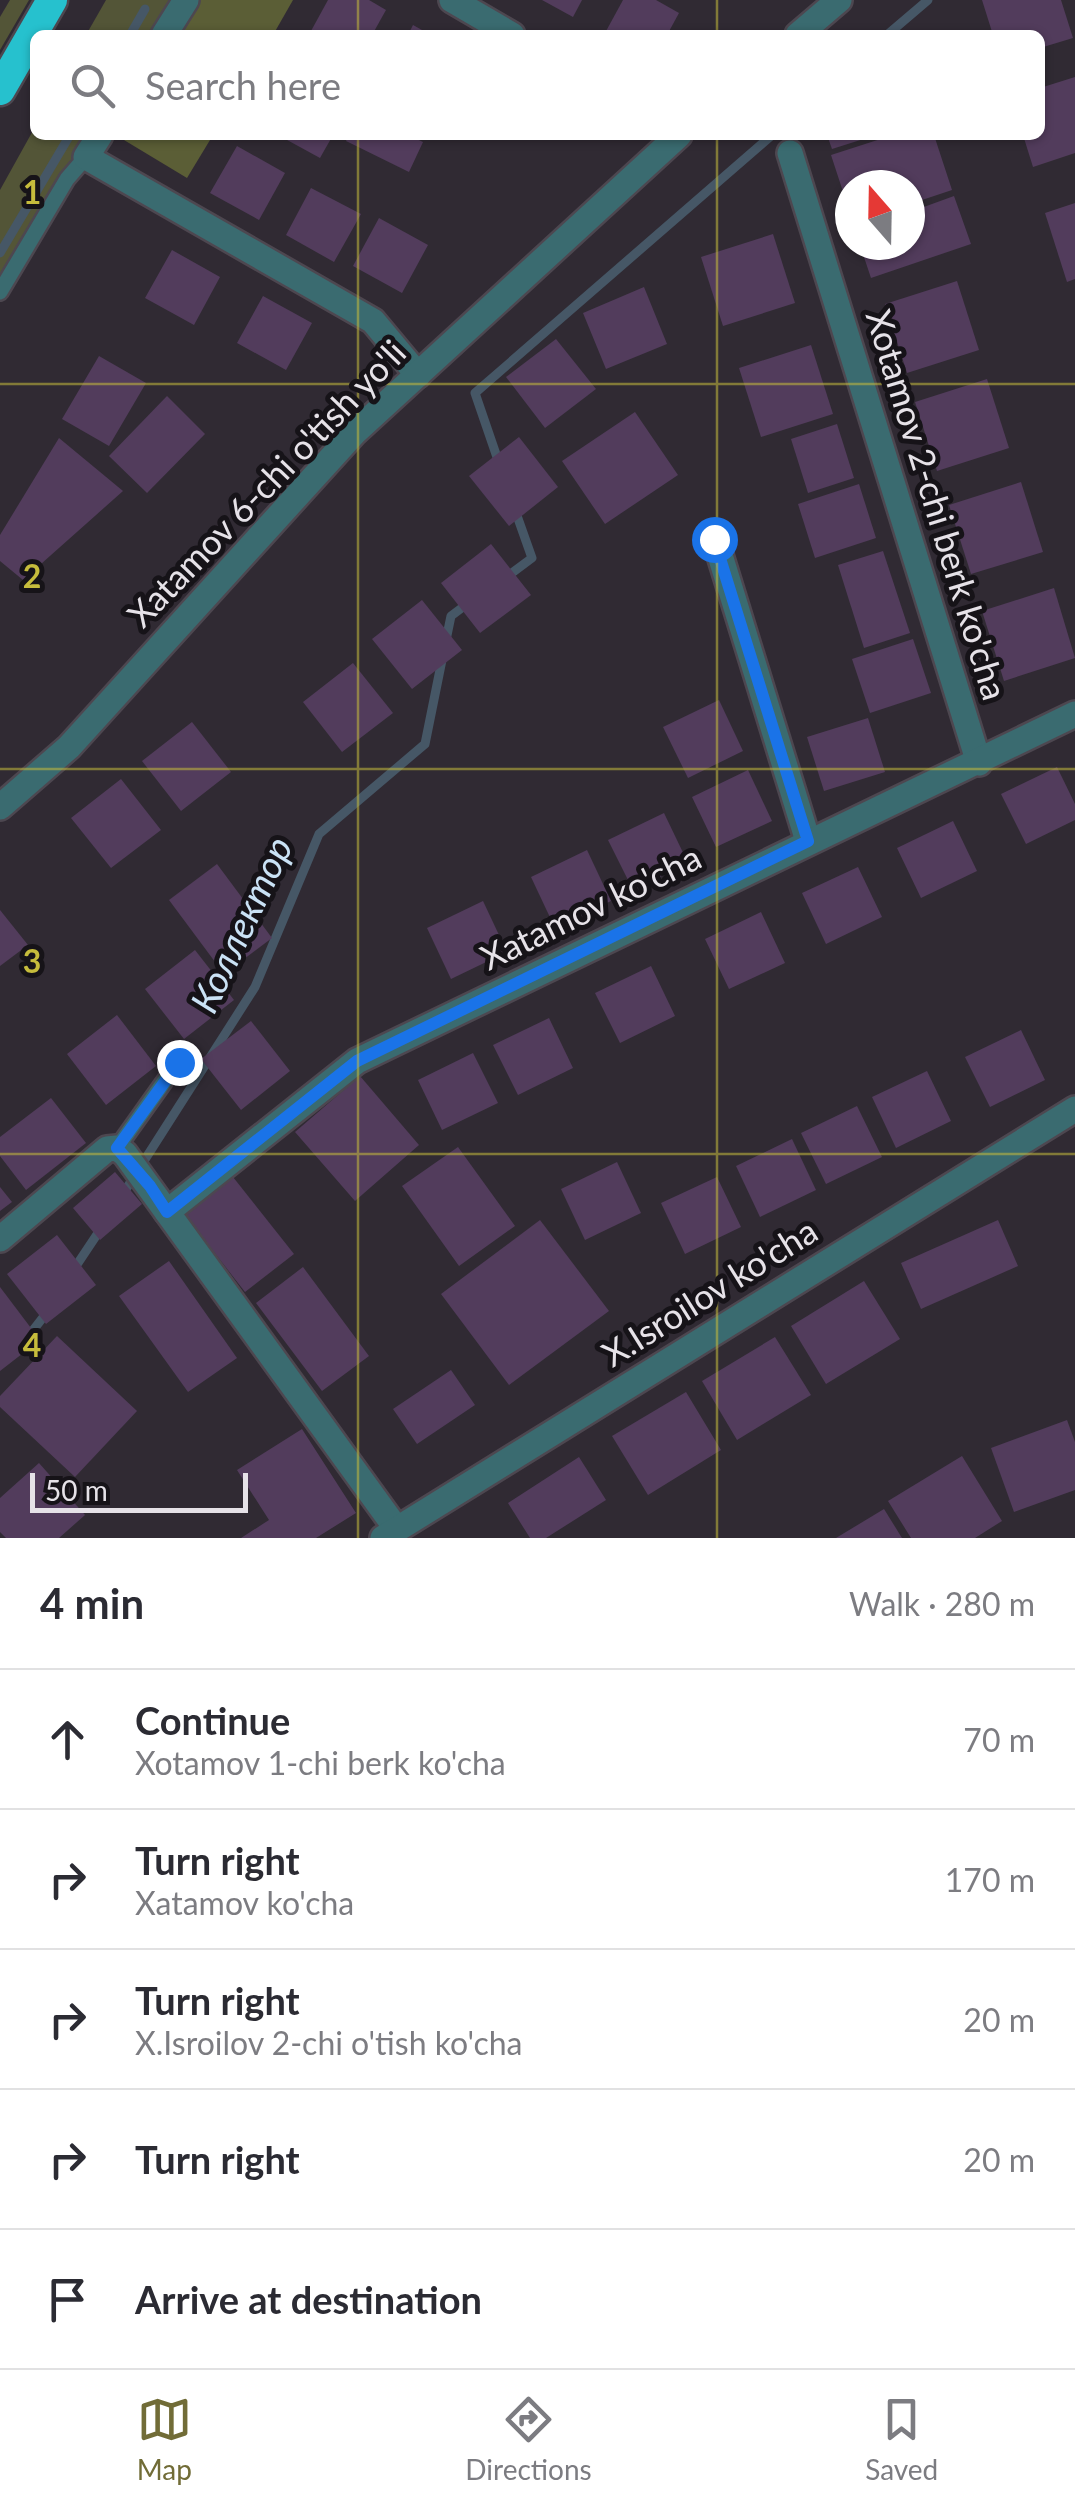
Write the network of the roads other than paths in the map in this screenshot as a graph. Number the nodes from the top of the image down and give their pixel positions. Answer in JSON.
{"nodes":[{"id":1,"x":52,"y":0,"type":"edge"},
{"id":2,"x":186,"y":0,"type":"edge"},
{"id":3,"x":452,"y":0,"type":"edge"},
{"id":4,"x":839,"y":0,"type":"edge"},
{"id":5,"x":35,"y":30,"type":"edge"},
{"id":6,"x":167,"y":30,"type":"edge"},
{"id":7,"x":503,"y":30,"type":"edge"},
{"id":8,"x":804,"y":30,"type":"edge"},
{"id":9,"x":30,"y":38,"type":"edge"},
{"id":10,"x":0,"y":90,"type":"edge"},
{"id":11,"x":670,"y":140,"type":"edge"},
{"id":12,"x":94,"y":146,"type":"edge"},
{"id":13,"x":790,"y":153,"type":"dead end"},
{"id":14,"x":0,"y":292,"type":"edge"},
{"id":15,"x":418,"y":375,"type":"junction"},
{"id":16,"x":714,"y":539,"type":"dead end"},
{"id":17,"x":1075,"y":714,"type":"edge"},
{"id":18,"x":979,"y":763,"type":"junction"},
{"id":19,"x":0,"y":807,"type":"edge"},
{"id":20,"x":808,"y":841,"type":"junction"},
{"id":21,"x":179,"y":1062,"type":"dead end"},
{"id":22,"x":1075,"y":1109,"type":"edge"},
{"id":23,"x":125,"y":1156,"type":"junction"},
{"id":24,"x":167,"y":1212,"type":"junction"},
{"id":25,"x":0,"y":1239,"type":"edge"},
{"id":26,"x":389,"y":1533,"type":"edge"}],
"edges":[{"from":1,"to":5,"type":"highway"},
{"from":2,"to":6,"type":"street"},
{"from":3,"to":7,"type":"street"},
{"from":4,"to":8,"type":"street"},
{"from":9,"to":10,"type":"highway"},
{"from":11,"to":15,"type":"street","name":"Xatamov 6-chi o'tish yo'li"},
{"from":12,"to":14,"type":"lane"},
{"from":12,"to":15,"type":"street"},
{"from":13,"to":18,"type":"street","name":"Xotamov 2-chi berk ko'cha"},
{"from":15,"to":19,"type":"street","name":"Xatamov 6-chi o'tish yo'li"},
{"from":16,"to":20,"type":"street"},
{"from":17,"to":18,"type":"street","name":"Xatamov ko'cha"},
{"from":18,"to":20,"type":"street","name":"Xatamov ko'cha"},
{"from":20,"to":24,"type":"street","name":"Xatamov ko'cha"},
{"from":21,"to":23,"type":"lane"},
{"from":22,"to":26,"type":"street","name":"X.Isroilov ko'cha"},
{"from":23,"to":24,"type":"street"},
{"from":23,"to":25,"type":"street"},
{"from":24,"to":26,"type":"street"}]}
